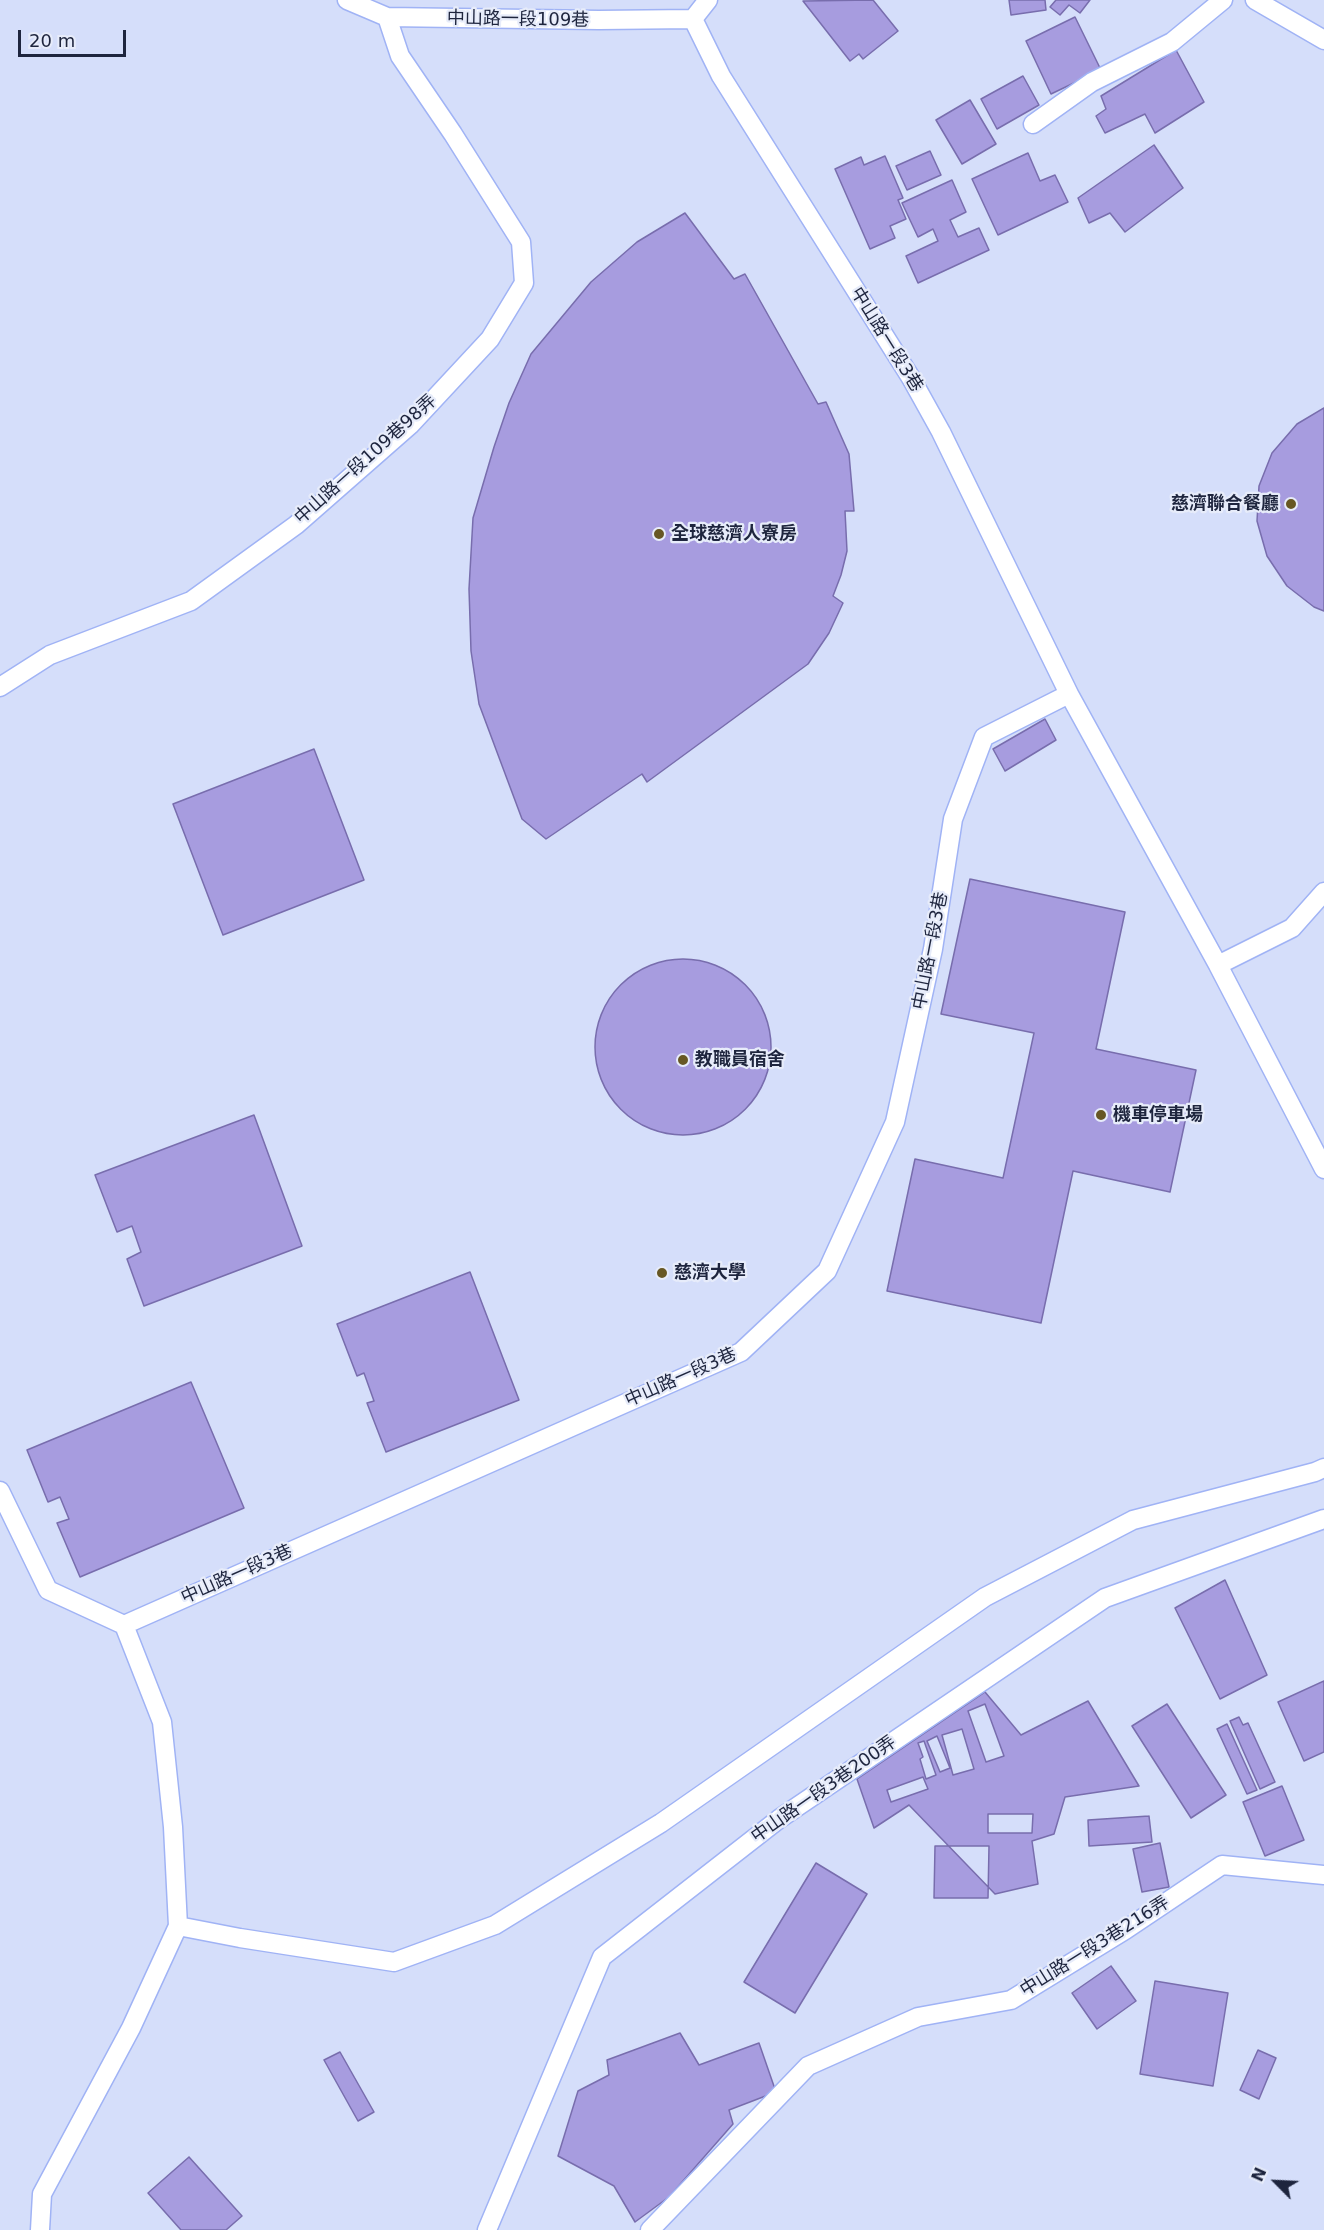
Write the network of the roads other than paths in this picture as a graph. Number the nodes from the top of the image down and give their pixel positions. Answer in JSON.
{"nodes":[{"id":1,"x":347,"y":0,"type":"edge"},
{"id":2,"x":708,"y":0,"type":"edge"},
{"id":3,"x":1223,"y":0,"type":"edge"},
{"id":4,"x":1255,"y":0,"type":"edge"},
{"id":5,"x":387,"y":17,"type":"junction"},
{"id":6,"x":693,"y":19,"type":"junction"},
{"id":7,"x":1324,"y":40,"type":"edge"},
{"id":8,"x":1034,"y":124,"type":"dead end"},
{"id":9,"x":0,"y":687,"type":"edge"},
{"id":10,"x":1069,"y":694,"type":"junction"},
{"id":11,"x":1324,"y":892,"type":"edge"},
{"id":12,"x":1218,"y":964,"type":"junction"},
{"id":13,"x":1324,"y":1169,"type":"edge"},
{"id":14,"x":1324,"y":1468,"type":"edge"},
{"id":15,"x":0,"y":1491,"type":"edge"},
{"id":16,"x":1324,"y":1519,"type":"edge"},
{"id":17,"x":124,"y":1625,"type":"junction"},
{"id":18,"x":1324,"y":1875,"type":"edge"},
{"id":19,"x":178,"y":1926,"type":"junction"},
{"id":20,"x":40,"y":2230,"type":"edge"},
{"id":21,"x":487,"y":2230,"type":"edge"},
{"id":22,"x":650,"y":2230,"type":"edge"}],
"edges":[{"from":1,"to":5,"type":"lane","name":"中山路一段109巷"},
{"from":2,"to":6,"type":"lane"},
{"from":3,"to":8,"type":"lane"},
{"from":4,"to":7,"type":"lane"},
{"from":5,"to":6,"type":"lane","name":"中山路一段109巷"},
{"from":5,"to":9,"type":"lane","name":"中山路一段109巷98弄"},
{"from":6,"to":10,"type":"lane","name":"中山路一段3巷"},
{"from":10,"to":12,"type":"lane","name":"中山路一段3巷"},
{"from":10,"to":17,"type":"lane","name":"中山路一段3巷"},
{"from":11,"to":12,"type":"lane"},
{"from":12,"to":13,"type":"lane","name":"中山路一段3巷"},
{"from":14,"to":19,"type":"lane"},
{"from":15,"to":17,"type":"lane"},
{"from":16,"to":21,"type":"lane","name":"中山路一段3巷200弄"},
{"from":17,"to":19,"type":"lane"},
{"from":18,"to":22,"type":"lane","name":"中山路一段3巷216弄"},
{"from":19,"to":20,"type":"lane"}]}
